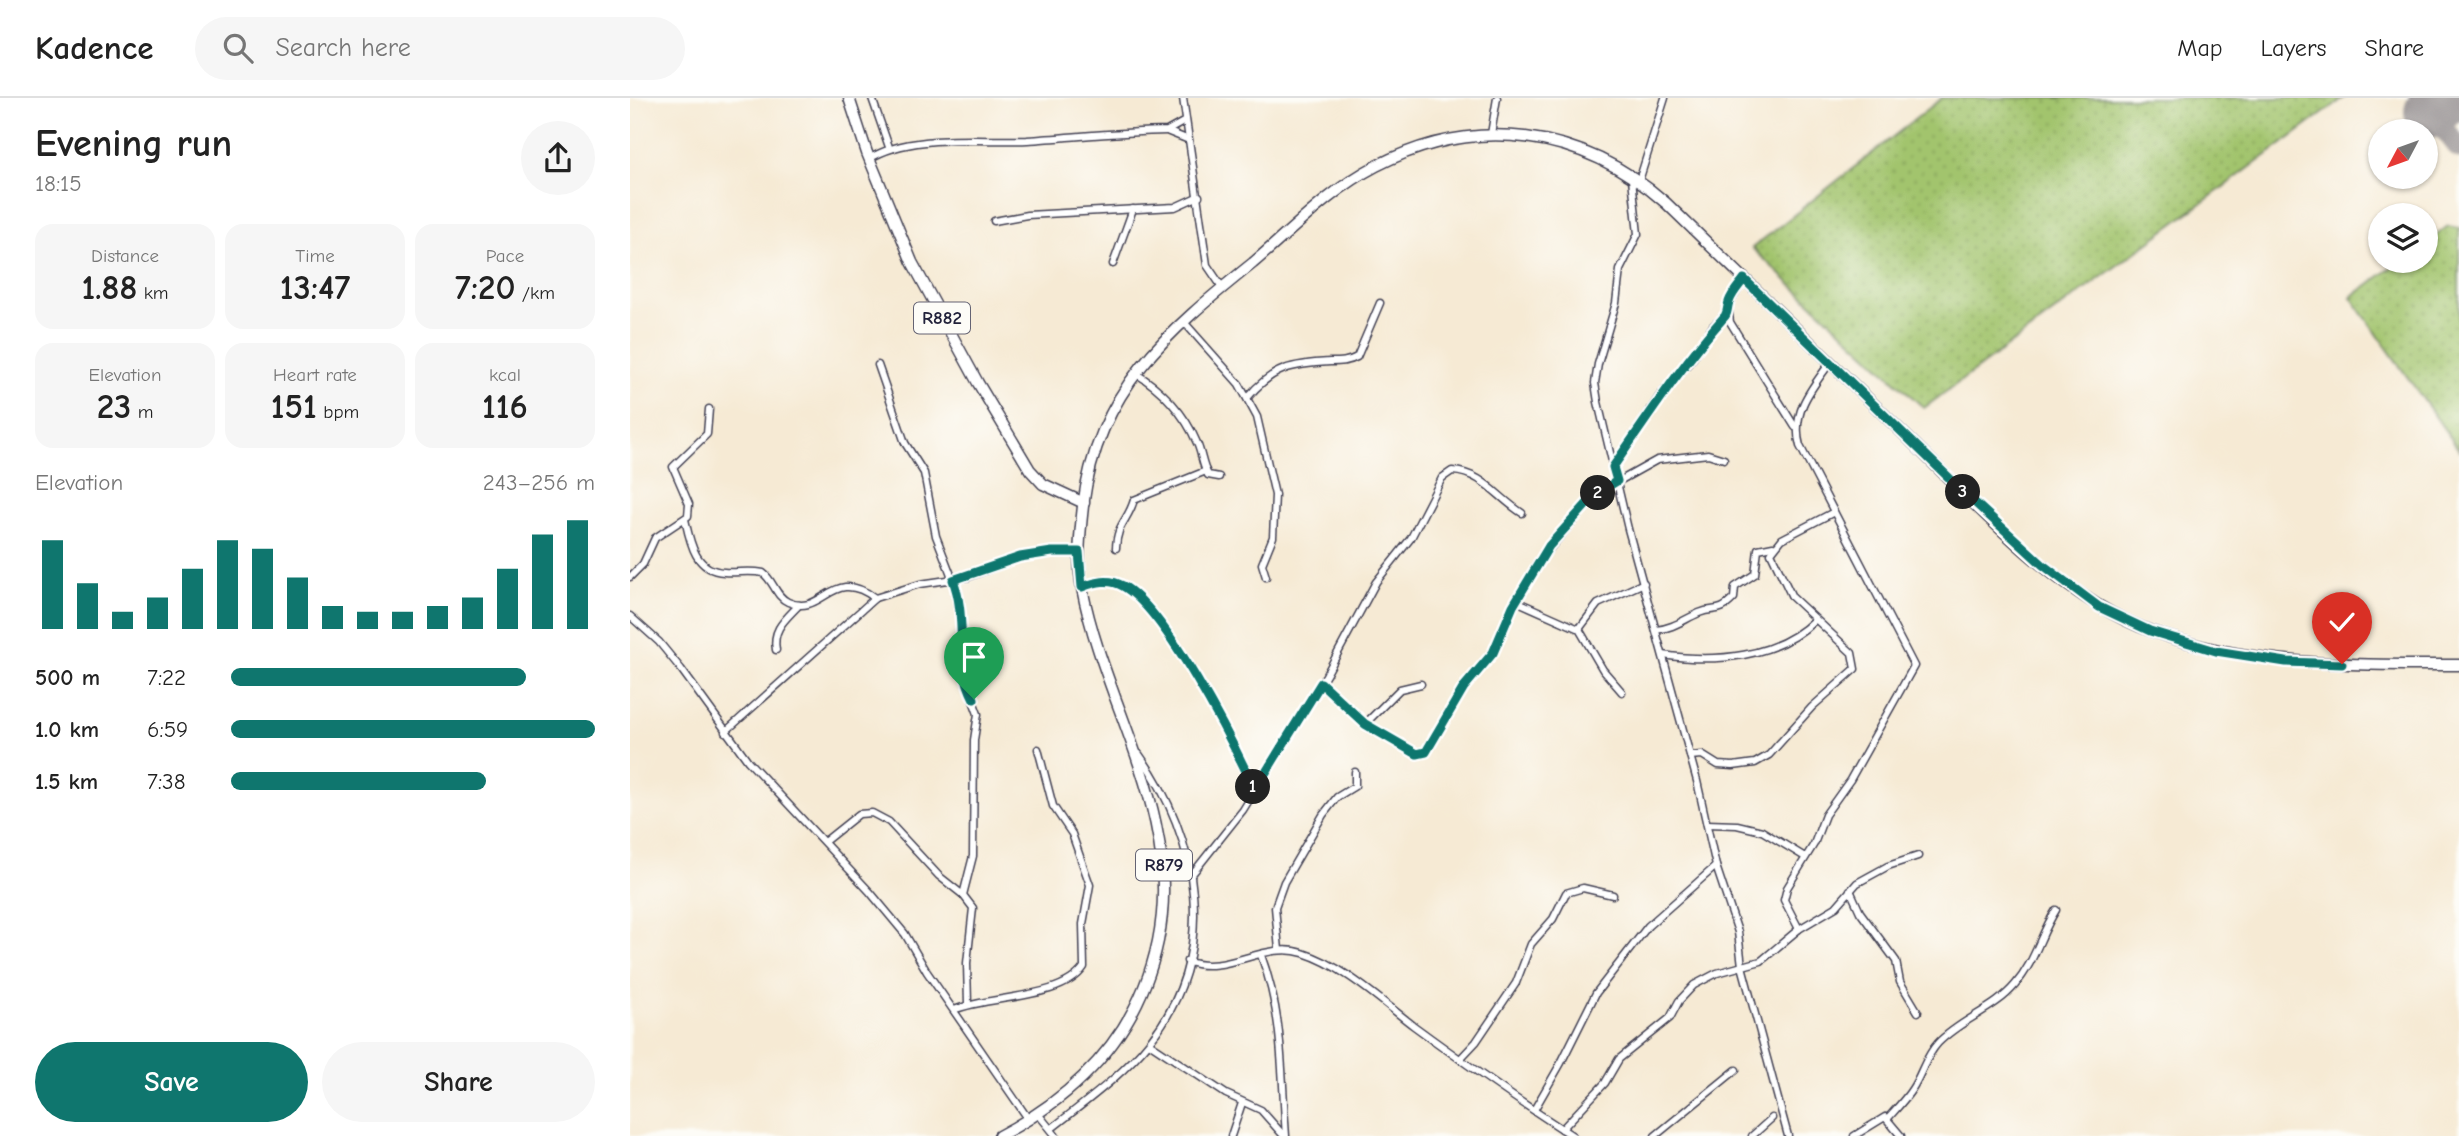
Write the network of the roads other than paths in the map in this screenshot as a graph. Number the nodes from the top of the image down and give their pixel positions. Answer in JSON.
{"nodes":[{"id":1,"x":849,"y":98,"type":"edge"},
{"id":2,"x":872,"y":98,"type":"edge"},
{"id":3,"x":1184,"y":98,"type":"edge"},
{"id":4,"x":1497,"y":98,"type":"edge"},
{"id":5,"x":1665,"y":98,"type":"edge"},
{"id":6,"x":1185,"y":121,"type":"junction"},
{"id":7,"x":1167,"y":131,"type":"junction"},
{"id":8,"x":1491,"y":134,"type":"junction"},
{"id":9,"x":1189,"y":140,"type":"junction"},
{"id":10,"x":890,"y":147,"type":"junction"},
{"id":11,"x":869,"y":159,"type":"junction"},
{"id":12,"x":1635,"y":179,"type":"junction"},
{"id":13,"x":1199,"y":196,"type":"junction"},
{"id":14,"x":1133,"y":209,"type":"junction"},
{"id":15,"x":994,"y":221,"type":"dead end"},
{"id":16,"x":1113,"y":264,"type":"dead end"},
{"id":17,"x":1744,"y":279,"type":"junction"},
{"id":18,"x":1222,"y":287,"type":"junction"},
{"id":19,"x":1380,"y":303,"type":"dead end"},
{"id":20,"x":1727,"y":314,"type":"junction"},
{"id":21,"x":1184,"y":322,"type":"junction"},
{"id":22,"x":1830,"y":363,"type":"junction"},
{"id":23,"x":878,"y":365,"type":"dead end"},
{"id":24,"x":1135,"y":373,"type":"junction"},
{"id":25,"x":1248,"y":397,"type":"junction"},
{"id":26,"x":709,"y":409,"type":"dead end"},
{"id":27,"x":1796,"y":426,"type":"junction"},
{"id":28,"x":1724,"y":458,"type":"dead end"},
{"id":29,"x":1613,"y":467,"type":"junction"},
{"id":30,"x":1206,"y":471,"type":"junction"},
{"id":31,"x":1219,"y":477,"type":"dead end"},
{"id":32,"x":1617,"y":481,"type":"junction"},
{"id":33,"x":1084,"y":503,"type":"junction"},
{"id":34,"x":1834,"y":512,"type":"junction"},
{"id":35,"x":1522,"y":513,"type":"dead end"},
{"id":36,"x":685,"y":519,"type":"junction"},
{"id":37,"x":1773,"y":547,"type":"junction"},
{"id":38,"x":1116,"y":548,"type":"dead end"},
{"id":39,"x":1079,"y":552,"type":"junction"},
{"id":40,"x":630,"y":577,"type":"edge"},
{"id":41,"x":1266,"y":577,"type":"dead end"},
{"id":42,"x":953,"y":580,"type":"junction"},
{"id":43,"x":1644,"y":583,"type":"junction"},
{"id":44,"x":1082,"y":587,"type":"junction"},
{"id":45,"x":875,"y":598,"type":"junction"},
{"id":46,"x":1516,"y":601,"type":"junction"},
{"id":47,"x":799,"y":605,"type":"junction"},
{"id":48,"x":630,"y":616,"type":"edge"},
{"id":49,"x":1815,"y":620,"type":"junction"},
{"id":50,"x":1579,"y":629,"type":"junction"},
{"id":51,"x":1656,"y":630,"type":"junction"},
{"id":52,"x":776,"y":650,"type":"dead end"},
{"id":53,"x":1663,"y":656,"type":"junction"},
{"id":54,"x":2459,"y":665,"type":"edge"},
{"id":55,"x":1321,"y":683,"type":"junction"},
{"id":56,"x":1421,"y":684,"type":"dead end"},
{"id":57,"x":1622,"y":692,"type":"dead end"},
{"id":58,"x":1365,"y":724,"type":"junction"},
{"id":59,"x":725,"y":732,"type":"junction"},
{"id":60,"x":1132,"y":746,"type":"junction"},
{"id":61,"x":1038,"y":749,"type":"dead end"},
{"id":62,"x":1690,"y":756,"type":"junction"},
{"id":63,"x":1354,"y":772,"type":"dead end"},
{"id":64,"x":1255,"y":790,"type":"junction"},
{"id":65,"x":1707,"y":824,"type":"junction"},
{"id":66,"x":824,"y":842,"type":"junction"},
{"id":67,"x":1918,"y":856,"type":"dead end"},
{"id":68,"x":1805,"y":857,"type":"junction"},
{"id":69,"x":1716,"y":866,"type":"junction"},
{"id":70,"x":1193,"y":873,"type":"junction"},
{"id":71,"x":1850,"y":890,"type":"junction"},
{"id":72,"x":963,"y":895,"type":"junction"},
{"id":73,"x":1613,"y":895,"type":"dead end"},
{"id":74,"x":2056,"y":910,"type":"dead end"},
{"id":75,"x":1798,"y":929,"type":"junction"},
{"id":76,"x":1279,"y":950,"type":"junction"},
{"id":77,"x":1261,"y":955,"type":"junction"},
{"id":78,"x":1187,"y":961,"type":"junction"},
{"id":79,"x":1742,"y":966,"type":"junction"},
{"id":80,"x":968,"y":1004,"type":"junction"},
{"id":81,"x":954,"y":1010,"type":"junction"},
{"id":82,"x":1918,"y":1012,"type":"dead end"},
{"id":83,"x":1149,"y":1043,"type":"junction"},
{"id":84,"x":1460,"y":1059,"type":"junction"},
{"id":85,"x":1736,"y":1070,"type":"dead end"},
{"id":86,"x":1242,"y":1103,"type":"junction"},
{"id":87,"x":1534,"y":1110,"type":"junction"},
{"id":88,"x":1034,"y":1118,"type":"junction"},
{"id":89,"x":1772,"y":1118,"type":"dead end"},
{"id":90,"x":1888,"y":1118,"type":"junction"},
{"id":91,"x":1051,"y":1129,"type":"junction"},
{"id":92,"x":1562,"y":1129,"type":"junction"},
{"id":93,"x":999,"y":1136,"type":"edge"},
{"id":94,"x":1056,"y":1136,"type":"edge"},
{"id":95,"x":1231,"y":1136,"type":"edge"},
{"id":96,"x":1285,"y":1136,"type":"edge"},
{"id":97,"x":1573,"y":1136,"type":"edge"},
{"id":98,"x":1655,"y":1136,"type":"edge"},
{"id":99,"x":1752,"y":1136,"type":"edge"},
{"id":100,"x":1788,"y":1136,"type":"edge"},
{"id":101,"x":1854,"y":1136,"type":"edge"},
{"id":102,"x":1901,"y":1136,"type":"edge"}],
"edges":[{"from":1,"to":11,"type":"main road","number":"R882"},
{"from":2,"to":10,"type":"street"},
{"from":3,"to":6,"type":"street"},
{"from":4,"to":8,"type":"street"},
{"from":5,"to":12,"type":"street"},
{"from":6,"to":7,"type":"street"},
{"from":6,"to":9,"type":"street"},
{"from":7,"to":9,"type":"street"},
{"from":7,"to":10,"type":"street"},
{"from":8,"to":12,"type":"main road","number":"R879"},
{"from":8,"to":18,"type":"main road","number":"R879"},
{"from":9,"to":13,"type":"street"},
{"from":10,"to":11,"type":"street"},
{"from":11,"to":33,"type":"main road","number":"R882"},
{"from":12,"to":17,"type":"main road","number":"R879"},
{"from":12,"to":29,"type":"street"},
{"from":13,"to":14,"type":"street"},
{"from":13,"to":18,"type":"street"},
{"from":14,"to":15,"type":"street"},
{"from":14,"to":16,"type":"street"},
{"from":17,"to":20,"type":"street"},
{"from":17,"to":22,"type":"main road","number":"R879"},
{"from":18,"to":21,"type":"main road","number":"R879"},
{"from":19,"to":25,"type":"street"},
{"from":20,"to":27,"type":"street"},
{"from":20,"to":29,"type":"street"},
{"from":21,"to":24,"type":"main road","number":"R879"},
{"from":21,"to":25,"type":"street"},
{"from":22,"to":27,"type":"street"},
{"from":22,"to":54,"type":"main road","number":"R879"},
{"from":23,"to":42,"type":"street"},
{"from":24,"to":30,"type":"street"},
{"from":24,"to":33,"type":"main road","number":"R879"},
{"from":25,"to":41,"type":"street"},
{"from":26,"to":36,"type":"street"},
{"from":27,"to":34,"type":"street"},
{"from":28,"to":32,"type":"street"},
{"from":29,"to":32,"type":"street"},
{"from":30,"to":31,"type":"street"},
{"from":30,"to":38,"type":"street"},
{"from":32,"to":43,"type":"street"},
{"from":32,"to":46,"type":"street"},
{"from":33,"to":39,"type":"main road","number":"R879"},
{"from":34,"to":37,"type":"street"},
{"from":34,"to":68,"type":"street"},
{"from":35,"to":55,"type":"street"},
{"from":36,"to":40,"type":"street"},
{"from":36,"to":47,"type":"street"},
{"from":37,"to":49,"type":"street"},
{"from":37,"to":51,"type":"street"},
{"from":39,"to":42,"type":"street"},
{"from":39,"to":44,"type":"main road","number":"R879"},
{"from":42,"to":45,"type":"street"},
{"from":42,"to":72,"type":"street"},
{"from":43,"to":50,"type":"street"},
{"from":43,"to":51,"type":"street"},
{"from":44,"to":60,"type":"main road","number":"R879"},
{"from":44,"to":64,"type":"street"},
{"from":45,"to":47,"type":"street"},
{"from":45,"to":59,"type":"street"},
{"from":46,"to":50,"type":"street"},
{"from":46,"to":58,"type":"street"},
{"from":47,"to":52,"type":"street"},
{"from":48,"to":59,"type":"street"},
{"from":49,"to":53,"type":"street"},
{"from":49,"to":62,"type":"street"},
{"from":50,"to":57,"type":"street"},
{"from":51,"to":53,"type":"street"},
{"from":53,"to":62,"type":"street"},
{"from":55,"to":58,"type":"street"},
{"from":55,"to":64,"type":"street"},
{"from":56,"to":58,"type":"street"},
{"from":59,"to":66,"type":"street"},
{"from":60,"to":70,"type":"street"},
{"from":60,"to":88,"type":"main road","number":"R879"},
{"from":61,"to":80,"type":"street"},
{"from":62,"to":65,"type":"street"},
{"from":63,"to":76,"type":"street"},
{"from":64,"to":70,"type":"street"},
{"from":65,"to":68,"type":"street"},
{"from":65,"to":69,"type":"street"},
{"from":66,"to":72,"type":"street"},
{"from":66,"to":81,"type":"street"},
{"from":67,"to":71,"type":"street"},
{"from":68,"to":75,"type":"street"},
{"from":69,"to":79,"type":"street"},
{"from":69,"to":87,"type":"street"},
{"from":70,"to":78,"type":"street"},
{"from":71,"to":75,"type":"street"},
{"from":71,"to":82,"type":"street"},
{"from":72,"to":80,"type":"street"},
{"from":73,"to":84,"type":"street"},
{"from":74,"to":90,"type":"street"},
{"from":75,"to":79,"type":"street"},
{"from":76,"to":77,"type":"street"},
{"from":76,"to":84,"type":"street"},
{"from":77,"to":78,"type":"street"},
{"from":77,"to":96,"type":"street"},
{"from":78,"to":83,"type":"street"},
{"from":79,"to":92,"type":"street"},
{"from":79,"to":100,"type":"street"},
{"from":80,"to":81,"type":"street"},
{"from":81,"to":88,"type":"street"},
{"from":83,"to":86,"type":"street"},
{"from":83,"to":91,"type":"street"},
{"from":84,"to":87,"type":"street"},
{"from":85,"to":98,"type":"street"},
{"from":86,"to":95,"type":"street"},
{"from":86,"to":96,"type":"street"},
{"from":87,"to":92,"type":"street"},
{"from":88,"to":91,"type":"street"},
{"from":88,"to":93,"type":"main road","number":"R879"},
{"from":89,"to":99,"type":"street"},
{"from":90,"to":101,"type":"street"},
{"from":90,"to":102,"type":"street"},
{"from":91,"to":94,"type":"street"},
{"from":92,"to":97,"type":"street"}]}
